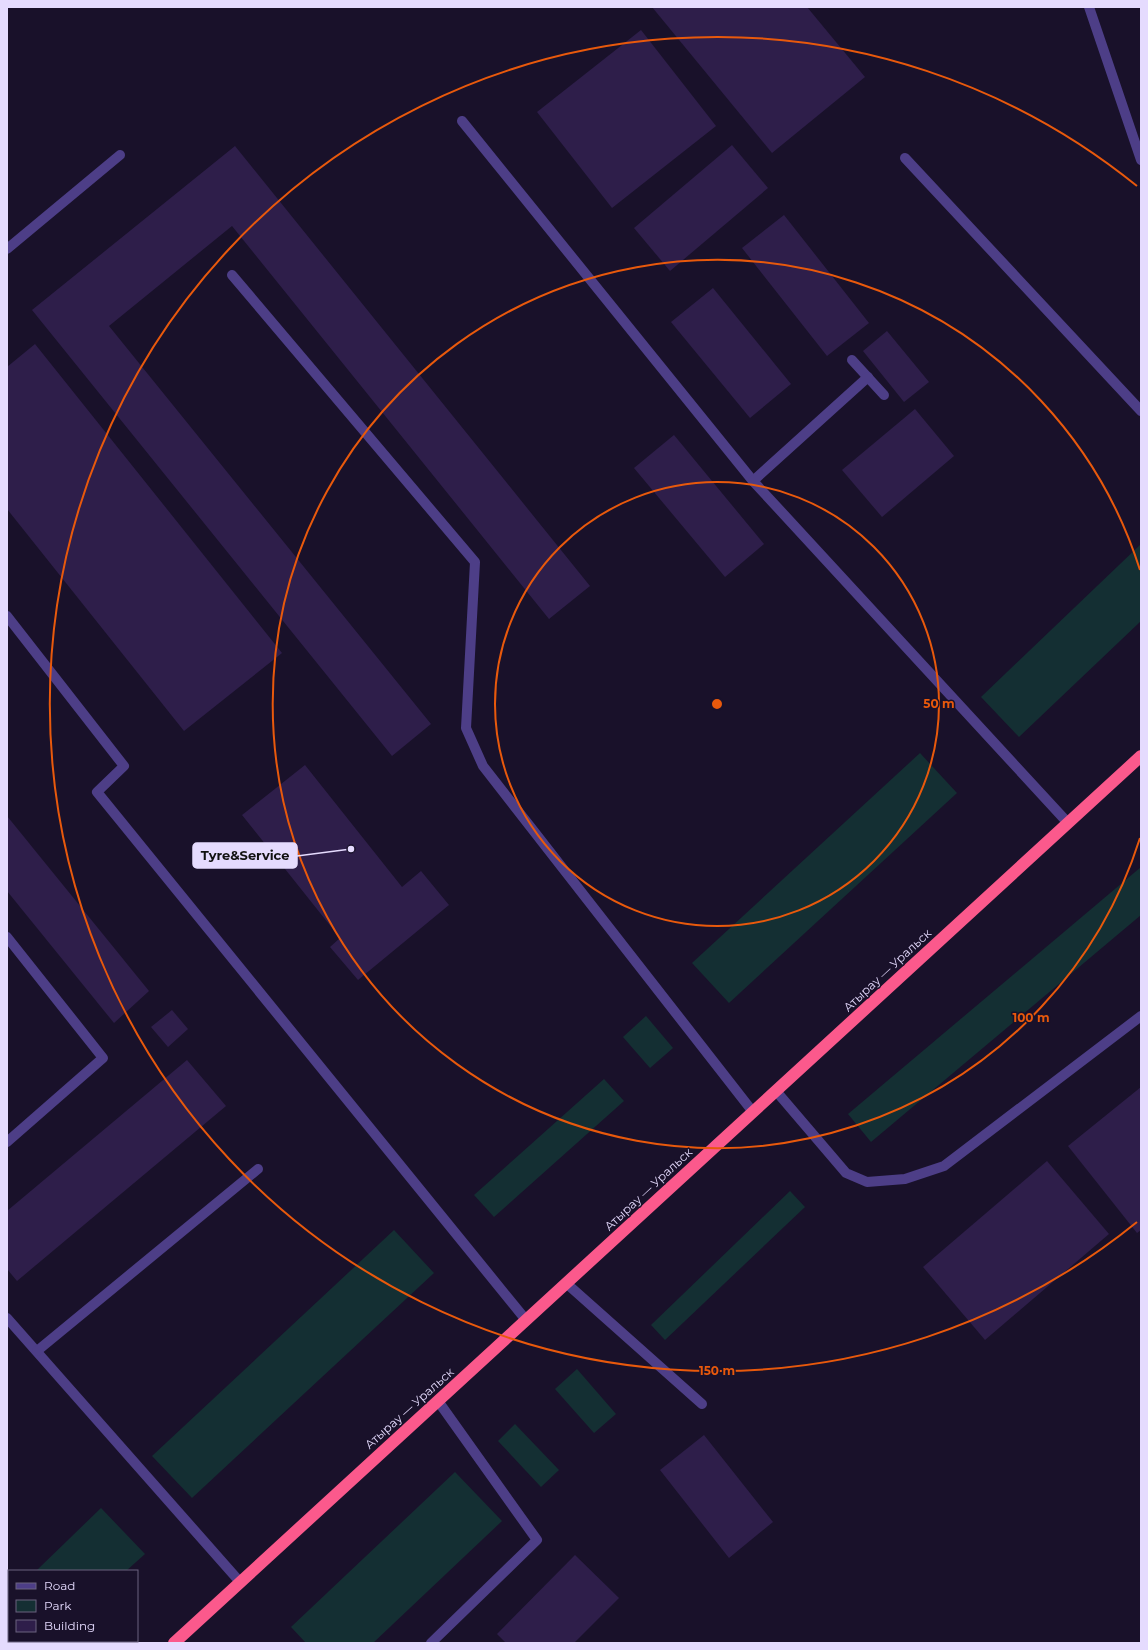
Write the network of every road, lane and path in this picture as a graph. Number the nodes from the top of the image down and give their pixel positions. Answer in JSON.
{"nodes":[{"id":1,"x":1089,"y":7,"type":"edge"},
{"id":2,"x":462,"y":120,"type":"dead end"},
{"id":3,"x":120,"y":155,"type":"dead end"},
{"id":4,"x":905,"y":158,"type":"dead end"},
{"id":5,"x":1141,"y":160,"type":"edge"},
{"id":6,"x":7,"y":249,"type":"edge"},
{"id":7,"x":232,"y":275,"type":"dead end"},
{"id":8,"x":852,"y":360,"type":"dead end"},
{"id":9,"x":868,"y":377,"type":"junction"},
{"id":10,"x":884,"y":395,"type":"dead end"},
{"id":11,"x":1141,"y":412,"type":"edge"},
{"id":12,"x":753,"y":481,"type":"junction"},
{"id":13,"x":7,"y":616,"type":"edge"},
{"id":14,"x":1140,"y":758,"type":"edge"},
{"id":15,"x":1068,"y":823,"type":"junction"},
{"id":16,"x":7,"y":937,"type":"edge"},
{"id":17,"x":1141,"y":1016,"type":"edge"},
{"id":18,"x":776,"y":1091,"type":"junction"},
{"id":19,"x":753,"y":1112,"type":"junction"},
{"id":20,"x":7,"y":1142,"type":"edge"},
{"id":21,"x":258,"y":1169,"type":"dead end"},
{"id":22,"x":566,"y":1283,"type":"junction"},
{"id":23,"x":7,"y":1318,"type":"edge"},
{"id":24,"x":526,"y":1320,"type":"junction"},
{"id":25,"x":37,"y":1351,"type":"junction"},
{"id":26,"x":438,"y":1401,"type":"junction"},
{"id":27,"x":702,"y":1404,"type":"dead end"},
{"id":28,"x":240,"y":1582,"type":"junction"},
{"id":29,"x":174,"y":1643,"type":"edge"},
{"id":30,"x":431,"y":1643,"type":"edge"}],
"edges":[{"from":1,"to":5,"type":"lane"},
{"from":2,"to":12,"type":"lane"},
{"from":3,"to":6,"type":"lane"},
{"from":4,"to":11,"type":"lane"},
{"from":7,"to":19,"type":"lane"},
{"from":8,"to":9,"type":"lane"},
{"from":9,"to":10,"type":"lane"},
{"from":9,"to":12,"type":"lane"},
{"from":12,"to":15,"type":"lane"},
{"from":13,"to":24,"type":"lane"},
{"from":14,"to":15,"type":"highway","name":"Атырау — Уральск"},
{"from":15,"to":18,"type":"highway","name":"Атырау — Уральск"},
{"from":16,"to":20,"type":"lane"},
{"from":17,"to":18,"type":"lane"},
{"from":18,"to":19,"type":"highway","name":"Атырау — Уральск"},
{"from":19,"to":22,"type":"highway","name":"Атырау — Уральск"},
{"from":21,"to":25,"type":"lane"},
{"from":22,"to":24,"type":"highway","name":"Атырау — Уральск"},
{"from":22,"to":27,"type":"lane"},
{"from":23,"to":25,"type":"lane"},
{"from":24,"to":26,"type":"highway","name":"Атырау — Уральск"},
{"from":25,"to":28,"type":"lane"},
{"from":26,"to":28,"type":"highway","name":"Атырау — Уральск"},
{"from":26,"to":30,"type":"lane"},
{"from":28,"to":29,"type":"highway","name":"Атырау — Уральск"}]}
